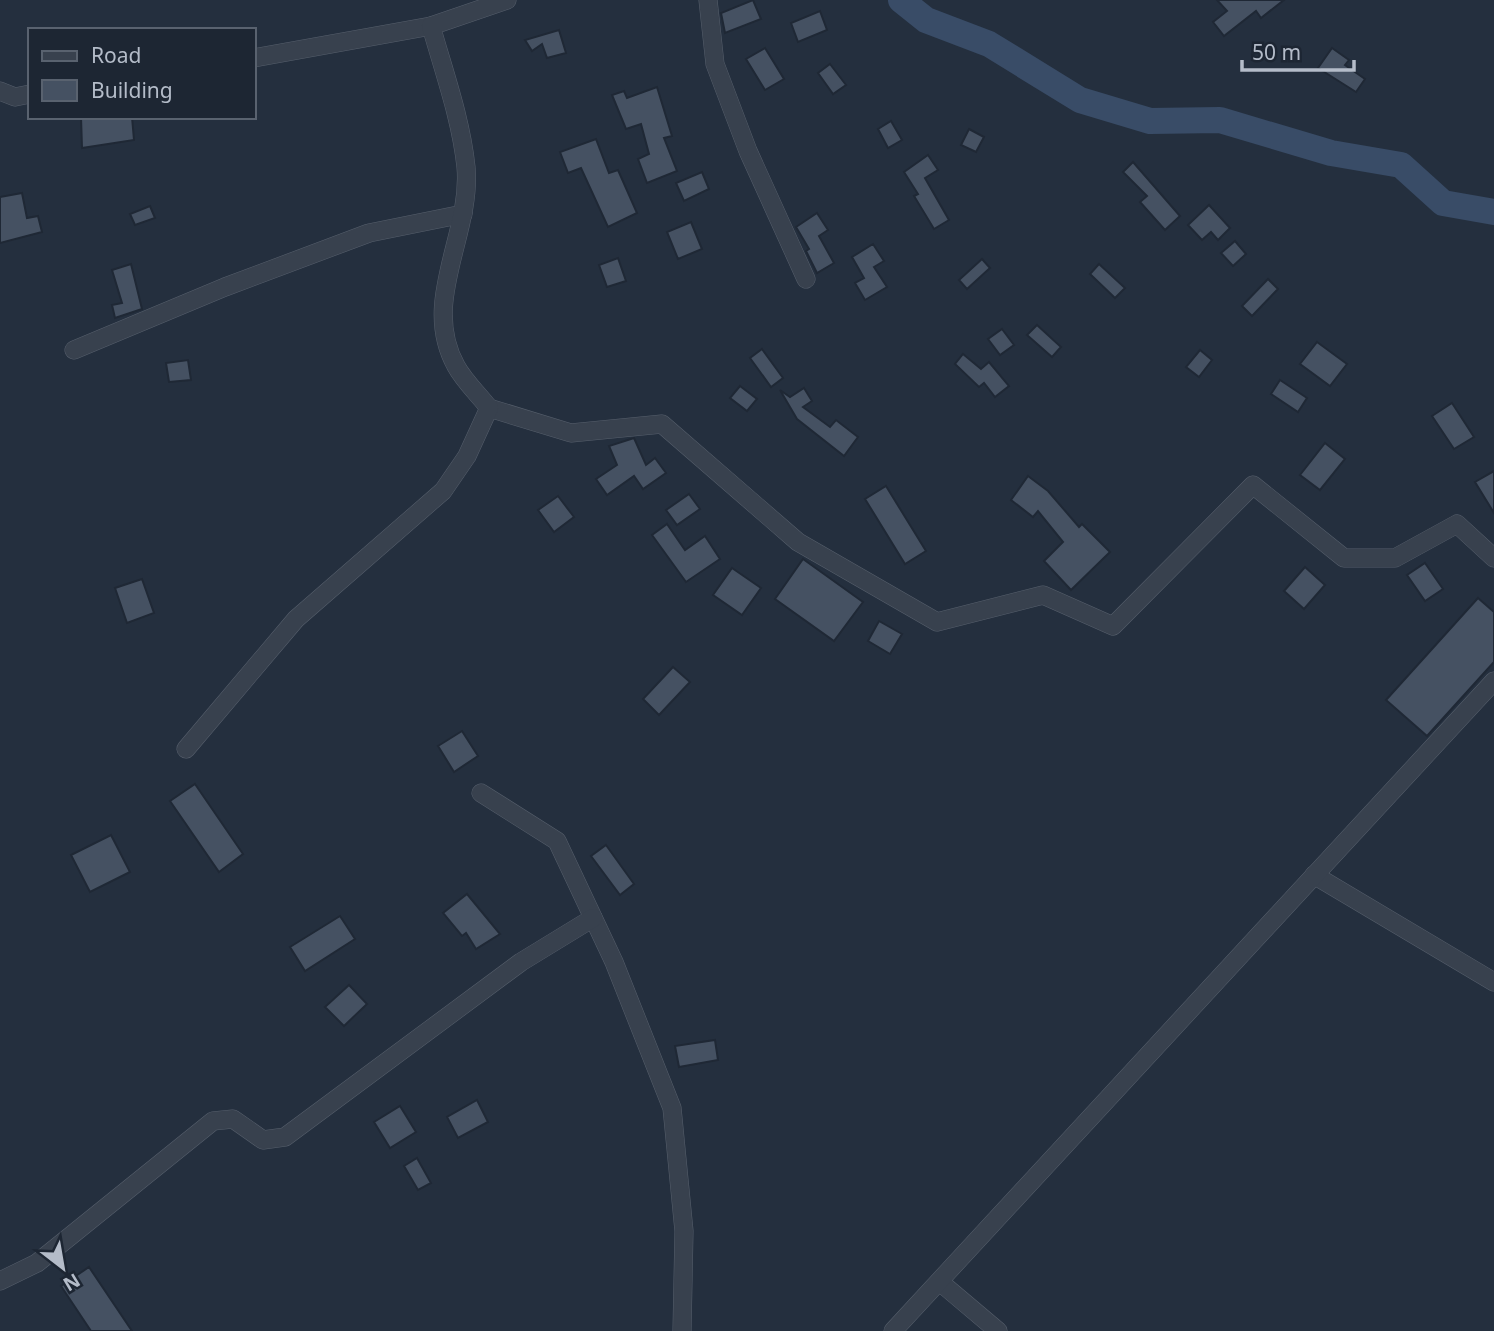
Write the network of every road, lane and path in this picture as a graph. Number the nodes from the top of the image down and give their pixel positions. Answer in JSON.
{"nodes":[{"id":1,"x":507,"y":0,"type":"edge"},
{"id":2,"x":708,"y":0,"type":"edge"},
{"id":3,"x":431,"y":26,"type":"junction"},
{"id":4,"x":256,"y":58,"type":"edge"},
{"id":5,"x":0,"y":91,"type":"edge"},
{"id":6,"x":28,"y":94,"type":"edge"},
{"id":7,"x":463,"y":214,"type":"junction"},
{"id":8,"x":806,"y":279,"type":"dead end"},
{"id":9,"x":74,"y":351,"type":"dead end"},
{"id":10,"x":489,"y":408,"type":"junction"},
{"id":11,"x":1494,"y":558,"type":"edge"},
{"id":12,"x":1494,"y":681,"type":"edge"},
{"id":13,"x":186,"y":749,"type":"dead end"},
{"id":14,"x":481,"y":793,"type":"dead end"},
{"id":15,"x":1314,"y":875,"type":"junction"},
{"id":16,"x":593,"y":918,"type":"junction"},
{"id":17,"x":1494,"y":982,"type":"edge"},
{"id":18,"x":0,"y":1282,"type":"edge"},
{"id":19,"x":940,"y":1282,"type":"junction"},
{"id":20,"x":682,"y":1331,"type":"edge"},
{"id":21,"x":893,"y":1331,"type":"edge"},
{"id":22,"x":998,"y":1331,"type":"edge"}],
"edges":[{"from":1,"to":3,"type":"street"},
{"from":2,"to":8,"type":"street"},
{"from":3,"to":4,"type":"street"},
{"from":3,"to":7,"type":"street"},
{"from":5,"to":6,"type":"street"},
{"from":7,"to":9,"type":"street"},
{"from":7,"to":10,"type":"street"},
{"from":10,"to":11,"type":"street"},
{"from":10,"to":13,"type":"street"},
{"from":12,"to":15,"type":"street"},
{"from":14,"to":16,"type":"street"},
{"from":15,"to":17,"type":"street"},
{"from":15,"to":19,"type":"street"},
{"from":16,"to":18,"type":"street"},
{"from":16,"to":20,"type":"street"},
{"from":19,"to":21,"type":"street"},
{"from":19,"to":22,"type":"street"}]}
